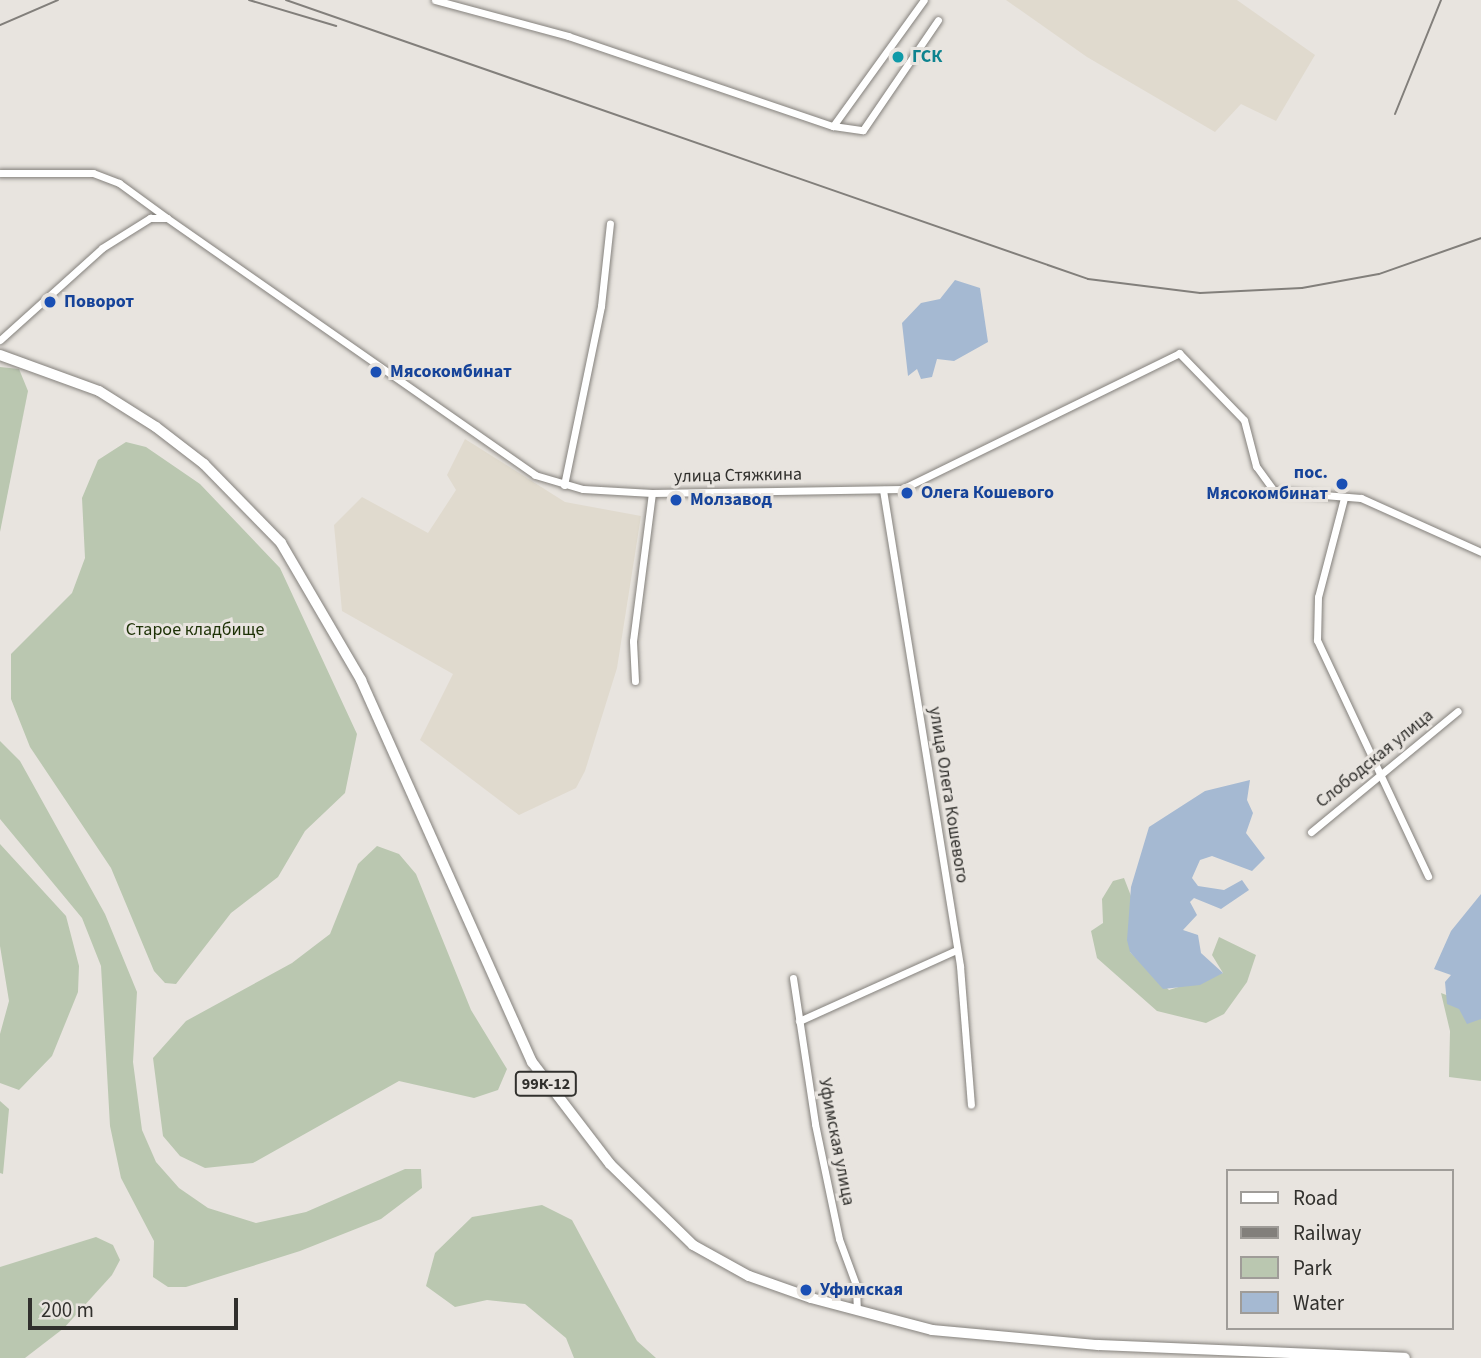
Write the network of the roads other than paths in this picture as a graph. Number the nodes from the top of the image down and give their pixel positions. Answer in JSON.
{"nodes":[{"id":1,"x":435,"y":0,"type":"edge"},
{"id":2,"x":924,"y":0,"type":"edge"},
{"id":3,"x":938,"y":20,"type":"dead end"},
{"id":4,"x":833,"y":126,"type":"junction"},
{"id":5,"x":0,"y":173,"type":"edge"},
{"id":6,"x":167,"y":218,"type":"junction"},
{"id":7,"x":610,"y":223,"type":"dead end"},
{"id":8,"x":0,"y":340,"type":"edge"},
{"id":9,"x":0,"y":355,"type":"edge"},
{"id":10,"x":564,"y":485,"type":"junction"},
{"id":11,"x":883,"y":490,"type":"junction"},
{"id":12,"x":652,"y":493,"type":"junction"},
{"id":13,"x":1344,"y":498,"type":"junction"},
{"id":14,"x":1481,"y":552,"type":"edge"},
{"id":15,"x":635,"y":681,"type":"dead end"},
{"id":16,"x":1458,"y":710,"type":"dead end"},
{"id":17,"x":1379,"y":775,"type":"junction"},
{"id":18,"x":1311,"y":832,"type":"dead end"},
{"id":19,"x":1428,"y":876,"type":"dead end"},
{"id":20,"x":954,"y":951,"type":"junction"},
{"id":21,"x":793,"y":978,"type":"dead end"},
{"id":22,"x":799,"y":1021,"type":"junction"},
{"id":23,"x":971,"y":1105,"type":"dead end"},
{"id":24,"x":857,"y":1309,"type":"junction"},
{"id":25,"x":1405,"y":1358,"type":"edge"}],
"edges":[{"from":1,"to":4,"type":"street"},
{"from":2,"to":4,"type":"street"},
{"from":3,"to":4,"type":"street"},
{"from":5,"to":6,"type":"street","name":"улица Стяжкина"},
{"from":6,"to":8,"type":"street"},
{"from":6,"to":10,"type":"street","name":"улица Стяжкина"},
{"from":7,"to":10,"type":"street"},
{"from":9,"to":24,"type":"main road","number":"99К-12"},
{"from":10,"to":12,"type":"street","name":"улица Стяжкина"},
{"from":11,"to":12,"type":"street","name":"улица Стяжкина"},
{"from":11,"to":13,"type":"street","name":"улица Стяжкина"},
{"from":11,"to":20,"type":"street","name":"улица Олега Кошевого"},
{"from":12,"to":15,"type":"street"},
{"from":13,"to":14,"type":"street","name":"улица Стяжкина"},
{"from":13,"to":17,"type":"street"},
{"from":16,"to":17,"type":"street","name":"Слободская улица"},
{"from":17,"to":18,"type":"street","name":"Слободская улица"},
{"from":17,"to":19,"type":"street"},
{"from":20,"to":22,"type":"street"},
{"from":20,"to":23,"type":"street","name":"улица Олега Кошевого"},
{"from":21,"to":22,"type":"street","name":"Уфимская улица"},
{"from":22,"to":24,"type":"street","name":"Уфимская улица"},
{"from":24,"to":25,"type":"main road","number":"99К-12"}]}
